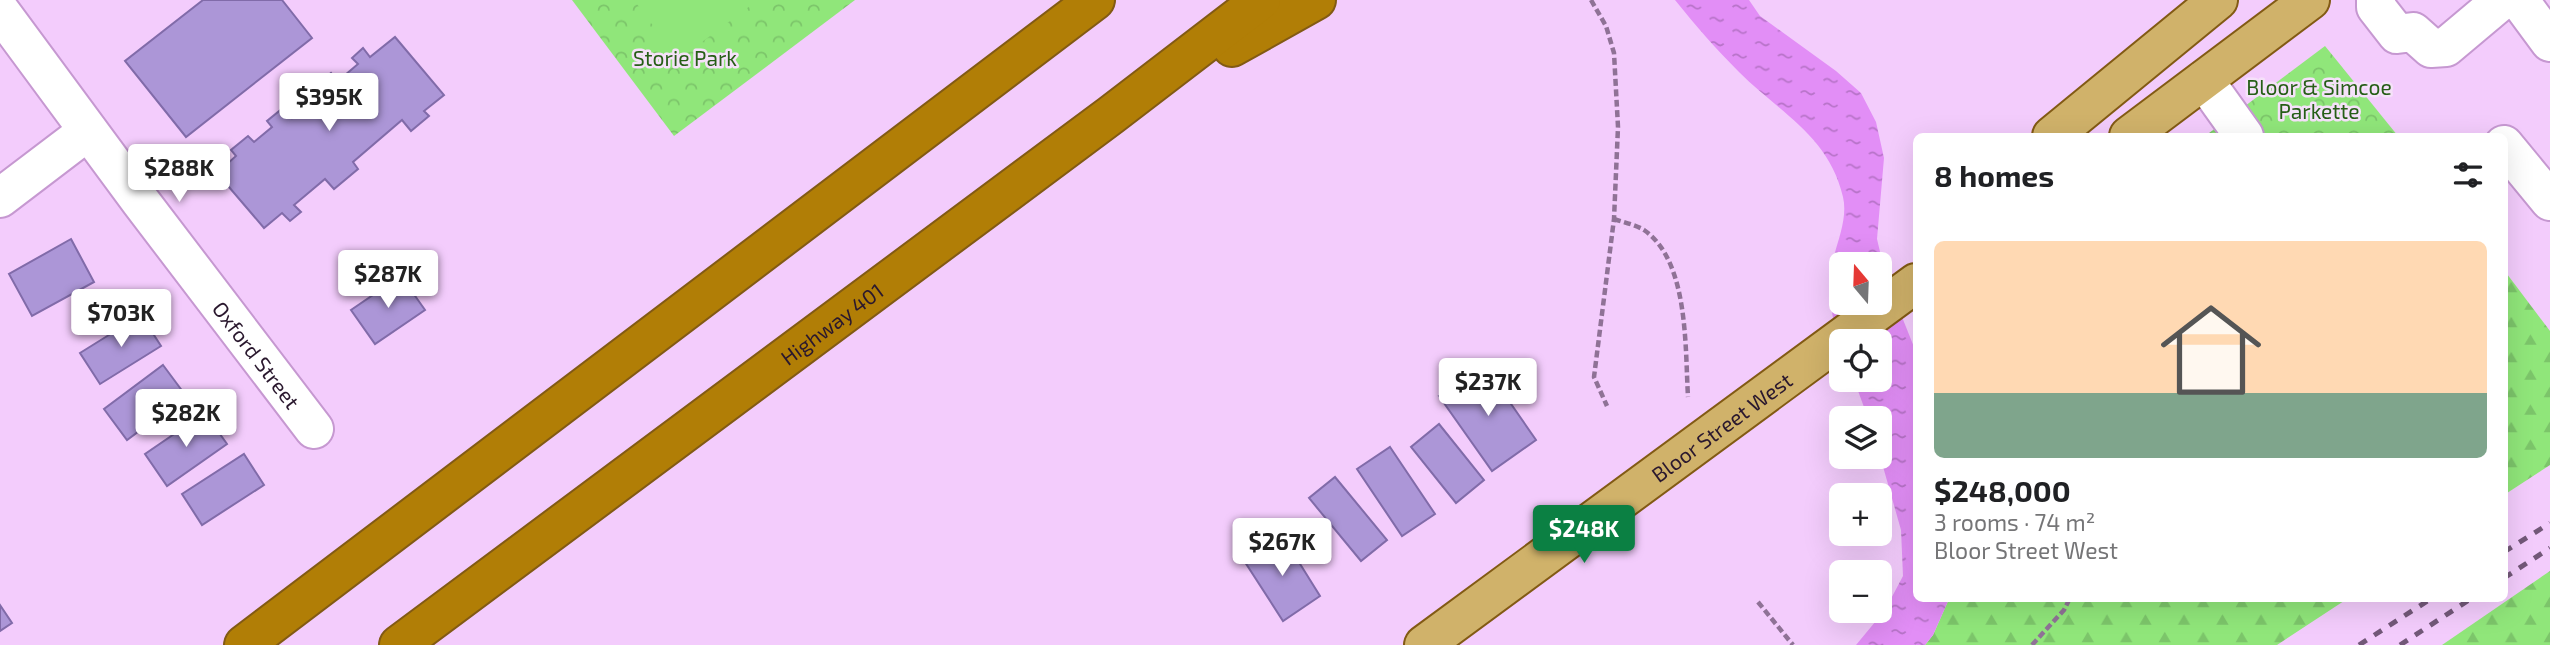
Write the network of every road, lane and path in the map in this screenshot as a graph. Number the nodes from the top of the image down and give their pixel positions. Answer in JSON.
{"nodes":[{"id":1,"x":1261,"y":0,"type":"edge"},
{"id":2,"x":1316,"y":0,"type":"edge"},
{"id":3,"x":1591,"y":0,"type":"edge"},
{"id":4,"x":2218,"y":0,"type":"edge"},
{"id":5,"x":2310,"y":0,"type":"edge"},
{"id":6,"x":2376,"y":0,"type":"edge"},
{"id":7,"x":2502,"y":0,"type":"edge"},
{"id":8,"x":2519,"y":0,"type":"edge"},
{"id":9,"x":1093,"y":2,"type":"edge"},
{"id":10,"x":0,"y":11,"type":"edge"},
{"id":11,"x":2406,"y":16,"type":"edge"},
{"id":12,"x":2550,"y":42,"type":"edge"},
{"id":13,"x":2203,"y":80,"type":"junction"},
{"id":14,"x":1111,"y":115,"type":"junction"},
{"id":15,"x":88,"y":131,"type":"junction"},
{"id":16,"x":2056,"y":133,"type":"edge"},
{"id":17,"x":2133,"y":133,"type":"edge"},
{"id":18,"x":2242,"y":133,"type":"edge"},
{"id":19,"x":2508,"y":150,"type":"edge"},
{"id":20,"x":0,"y":198,"type":"edge"},
{"id":21,"x":2550,"y":201,"type":"edge"},
{"id":22,"x":1614,"y":219,"type":"junction"},
{"id":23,"x":1913,"y":285,"type":"edge"},
{"id":24,"x":1688,"y":397,"type":"dead end"},
{"id":25,"x":1607,"y":406,"type":"dead end"},
{"id":26,"x":314,"y":429,"type":"dead end"},
{"id":27,"x":2068,"y":602,"type":"edge"},
{"id":28,"x":1758,"y":603,"type":"dead end"},
{"id":29,"x":244,"y":645,"type":"edge"},
{"id":30,"x":399,"y":645,"type":"edge"},
{"id":31,"x":1424,"y":645,"type":"edge"},
{"id":32,"x":1793,"y":645,"type":"edge"},
{"id":33,"x":2032,"y":645,"type":"edge"}],
"edges":[{"from":1,"to":14,"type":"highway","name":"Highway 401"},
{"from":2,"to":14,"type":"highway"},
{"from":3,"to":22,"type":"path"},
{"from":4,"to":16,"type":"main road"},
{"from":5,"to":13,"type":"main road"},
{"from":6,"to":11,"type":"street"},
{"from":7,"to":11,"type":"street"},
{"from":8,"to":12,"type":"street"},
{"from":9,"to":29,"type":"highway"},
{"from":10,"to":15,"type":"street","name":"Oxford Street"},
{"from":13,"to":17,"type":"main road"},
{"from":13,"to":18,"type":"street"},
{"from":14,"to":30,"type":"highway","name":"Highway 401"},
{"from":15,"to":20,"type":"street"},
{"from":15,"to":26,"type":"street","name":"Oxford Street"},
{"from":19,"to":21,"type":"street"},
{"from":22,"to":24,"type":"path"},
{"from":22,"to":25,"type":"path"},
{"from":23,"to":31,"type":"main road","name":"Bloor Street West"},
{"from":27,"to":33,"type":"path"},
{"from":28,"to":32,"type":"path"}]}
